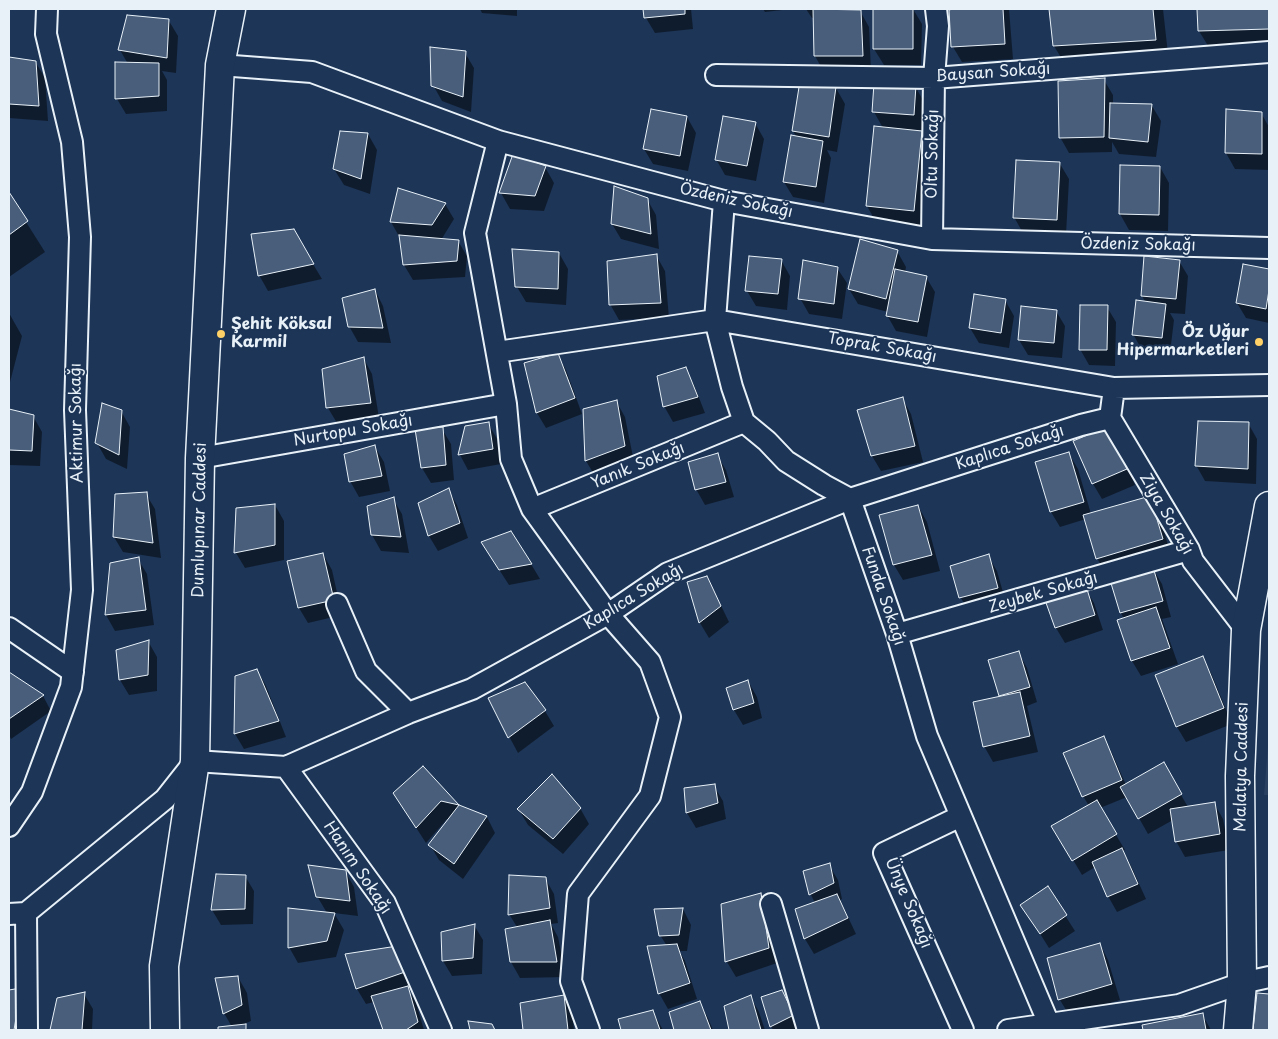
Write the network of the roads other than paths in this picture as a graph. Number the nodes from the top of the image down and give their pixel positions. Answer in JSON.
{"nodes":[{"id":1,"x":47,"y":9,"type":"edge"},
{"id":2,"x":231,"y":9,"type":"edge"},
{"id":3,"x":936,"y":9,"type":"edge"},
{"id":4,"x":1269,"y":52,"type":"edge"},
{"id":5,"x":220,"y":65,"type":"junction"},
{"id":6,"x":716,"y":76,"type":"dead end"},
{"id":7,"x":934,"y":78,"type":"junction"},
{"id":8,"x":498,"y":141,"type":"junction"},
{"id":9,"x":724,"y":201,"type":"junction"},
{"id":10,"x":932,"y":239,"type":"junction"},
{"id":11,"x":1269,"y":248,"type":"edge"},
{"id":12,"x":716,"y":320,"type":"junction"},
{"id":13,"x":497,"y":352,"type":"junction"},
{"id":14,"x":1269,"y":386,"type":"edge"},
{"id":15,"x":1114,"y":388,"type":"junction"},
{"id":16,"x":506,"y":404,"type":"junction"},
{"id":17,"x":1110,"y":418,"type":"junction"},
{"id":18,"x":744,"y":422,"type":"junction"},
{"id":19,"x":200,"y":458,"type":"junction"},
{"id":20,"x":850,"y":499,"type":"junction"},
{"id":21,"x":1269,"y":506,"type":"edge"},
{"id":22,"x":532,"y":509,"type":"junction"},
{"id":23,"x":1189,"y":550,"type":"junction"},
{"id":24,"x":337,"y":604,"type":"dead end"},
{"id":25,"x":608,"y":614,"type":"junction"},
{"id":26,"x":9,"y":628,"type":"edge"},
{"id":27,"x":1246,"y":630,"type":"junction"},
{"id":28,"x":897,"y":634,"type":"junction"},
{"id":29,"x":73,"y":672,"type":"junction"},
{"id":30,"x":408,"y":713,"type":"junction"},
{"id":31,"x":195,"y":761,"type":"junction"},
{"id":32,"x":286,"y":767,"type":"junction"},
{"id":33,"x":961,"y":816,"type":"junction"},
{"id":34,"x":9,"y":826,"type":"edge"},
{"id":35,"x":771,"y":904,"type":"dead end"},
{"id":36,"x":17,"y":913,"type":"edge"},
{"id":37,"x":1269,"y":977,"type":"edge"},
{"id":38,"x":1242,"y":983,"type":"junction"},
{"id":39,"x":1049,"y":1024,"type":"junction"},
{"id":40,"x":27,"y":1030,"type":"edge"},
{"id":41,"x":165,"y":1030,"type":"edge"},
{"id":42,"x":441,"y":1030,"type":"edge"},
{"id":43,"x":589,"y":1030,"type":"edge"},
{"id":44,"x":808,"y":1030,"type":"edge"},
{"id":45,"x":963,"y":1030,"type":"edge"},
{"id":46,"x":1008,"y":1030,"type":"edge"},
{"id":47,"x":1238,"y":1030,"type":"edge"}],
"edges":[{"from":1,"to":29,"type":"street","name":"Aktimur Sokağı"},
{"from":2,"to":5,"type":"main road","name":"Dumlupınar Caddesi"},
{"from":3,"to":7,"type":"street","name":"Oltu Sokağı"},
{"from":4,"to":7,"type":"street","name":"Baysan Sokağı"},
{"from":5,"to":8,"type":"street","name":"Özdeniz Sokağı"},
{"from":5,"to":19,"type":"main road","name":"Dumlupınar Caddesi"},
{"from":6,"to":7,"type":"street","name":"Baysan Sokağı"},
{"from":7,"to":10,"type":"street","name":"Oltu Sokağı"},
{"from":8,"to":9,"type":"street","name":"Özdeniz Sokağı"},
{"from":8,"to":13,"type":"street"},
{"from":9,"to":10,"type":"street","name":"Özdeniz Sokağı"},
{"from":9,"to":12,"type":"street"},
{"from":10,"to":11,"type":"street","name":"Özdeniz Sokağı"},
{"from":12,"to":13,"type":"street","name":"Toprak Sokağı"},
{"from":12,"to":15,"type":"street","name":"Toprak Sokağı"},
{"from":12,"to":18,"type":"street"},
{"from":13,"to":16,"type":"street"},
{"from":14,"to":15,"type":"street","name":"Toprak Sokağı"},
{"from":15,"to":17,"type":"street"},
{"from":16,"to":19,"type":"street","name":"Nurtopu Sokağı"},
{"from":16,"to":22,"type":"street"},
{"from":17,"to":20,"type":"street","name":"Kaplıca Sokağı"},
{"from":17,"to":23,"type":"street","name":"Ziya Sokağı"},
{"from":18,"to":20,"type":"street"},
{"from":18,"to":22,"type":"street","name":"Yanık Sokağı"},
{"from":19,"to":31,"type":"main road","name":"Dumlupınar Caddesi"},
{"from":20,"to":25,"type":"street","name":"Kaplıca Sokağı"},
{"from":20,"to":28,"type":"street","name":"Funda Sokağı"},
{"from":21,"to":27,"type":"main road","name":"Malatya Caddesi"},
{"from":22,"to":25,"type":"street"},
{"from":23,"to":27,"type":"street","name":"Ziya Sokağı"},
{"from":23,"to":28,"type":"street","name":"Zeybek Sokağı"},
{"from":24,"to":30,"type":"street"},
{"from":25,"to":30,"type":"street","name":"Kaplıca Sokağı"},
{"from":25,"to":43,"type":"street"},
{"from":26,"to":29,"type":"street"},
{"from":27,"to":38,"type":"main road","name":"Malatya Caddesi"},
{"from":28,"to":33,"type":"street","name":"Funda Sokağı"},
{"from":29,"to":34,"type":"street","name":"Aktimur Sokağı"},
{"from":30,"to":32,"type":"street","name":"Kaplıca Sokağı"},
{"from":31,"to":32,"type":"street","name":"Kaplıca Sokağı"},
{"from":31,"to":36,"type":"street"},
{"from":31,"to":41,"type":"main road","name":"Dumlupınar Caddesi"},
{"from":32,"to":42,"type":"street","name":"Hanım Sokağı"},
{"from":33,"to":39,"type":"street","name":"Funda Sokağı"},
{"from":33,"to":45,"type":"street","name":"Ünye Sokağı"},
{"from":35,"to":44,"type":"street"},
{"from":36,"to":40,"type":"street"},
{"from":37,"to":38,"type":"street"},
{"from":38,"to":39,"type":"street"},
{"from":38,"to":47,"type":"main road","name":"Malatya Caddesi"},
{"from":39,"to":46,"type":"street"}]}
